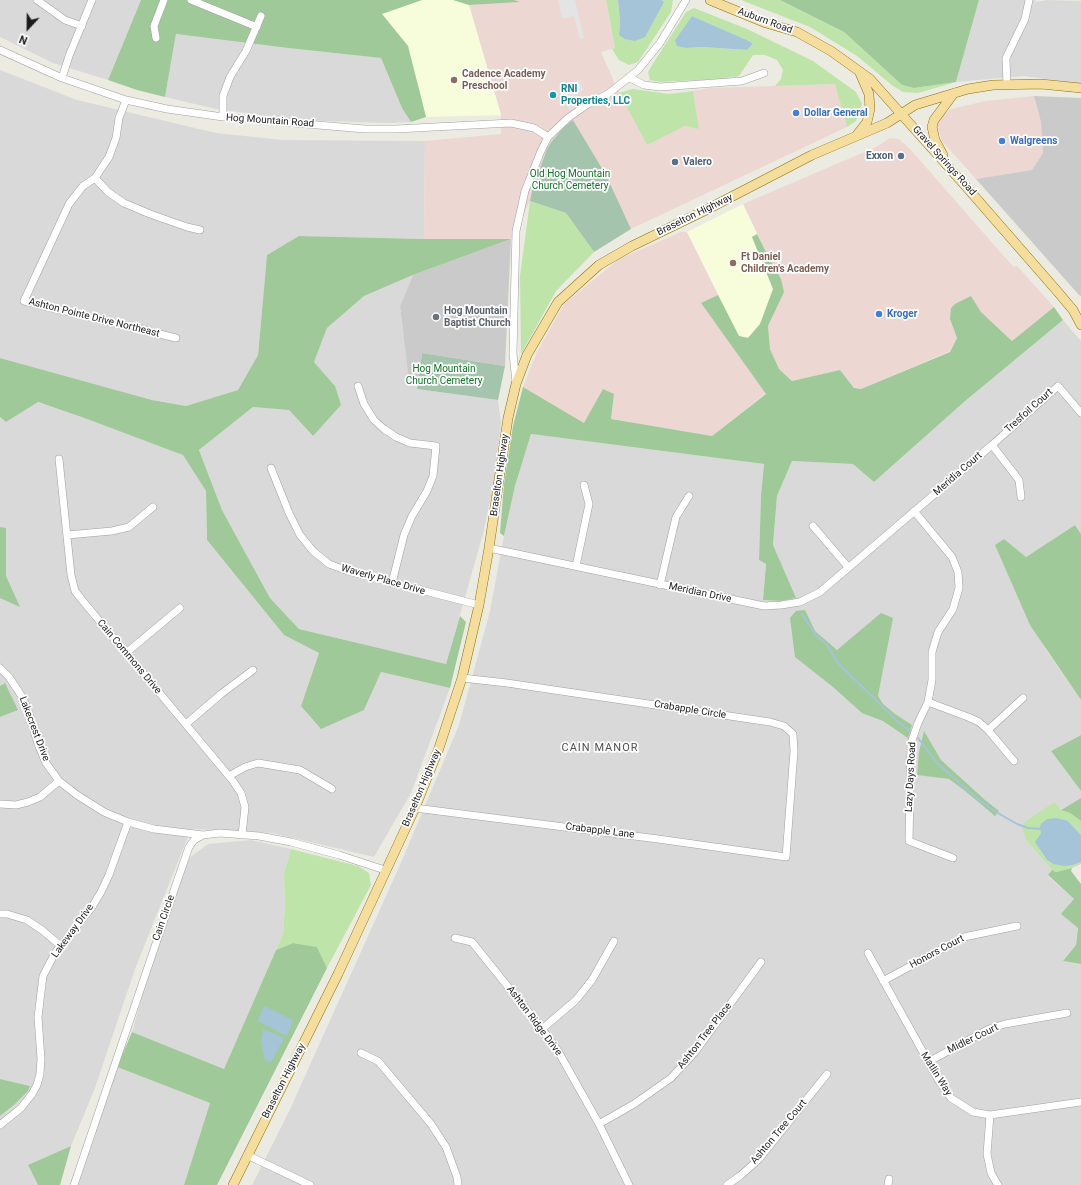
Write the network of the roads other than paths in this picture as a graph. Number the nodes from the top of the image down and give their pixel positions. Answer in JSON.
{"nodes":[{"id":1,"x":36,"y":0,"type":"edge"},
{"id":2,"x":92,"y":0,"type":"edge"},
{"id":3,"x":164,"y":0,"type":"edge"},
{"id":4,"x":191,"y":0,"type":"edge"},
{"id":5,"x":686,"y":0,"type":"edge"},
{"id":6,"x":710,"y":0,"type":"edge"},
{"id":7,"x":1029,"y":0,"type":"edge"},
{"id":8,"x":261,"y":16,"type":"dead end"},
{"id":9,"x":82,"y":26,"type":"junction"},
{"id":10,"x":257,"y":27,"type":"junction"},
{"id":11,"x":797,"y":32,"type":"joint"},
{"id":12,"x":156,"y":38,"type":"dead end"},
{"id":13,"x":0,"y":50,"type":"edge"},
{"id":14,"x":764,"y":73,"type":"dead end"},
{"id":15,"x":860,"y":73,"type":"junction"},
{"id":16,"x":62,"y":78,"type":"junction"},
{"id":17,"x":630,"y":78,"type":"junction"},
{"id":18,"x":1007,"y":85,"type":"junction"},
{"id":19,"x":1081,"y":88,"type":"edge"},
{"id":20,"x":954,"y":93,"type":"junction"},
{"id":21,"x":126,"y":100,"type":"junction"},
{"id":22,"x":902,"y":114,"type":"junction"},
{"id":23,"x":223,"y":118,"type":"junction"},
{"id":24,"x":856,"y":136,"type":"junction"},
{"id":25,"x":548,"y":137,"type":"junction"},
{"id":26,"x":950,"y":169,"type":"junction"},
{"id":27,"x":95,"y":178,"type":"junction"},
{"id":28,"x":200,"y":230,"type":"dead end"},
{"id":29,"x":1077,"y":312,"type":"edge"},
{"id":30,"x":1081,"y":325,"type":"edge"},
{"id":31,"x":176,"y":338,"type":"dead end"},
{"id":32,"x":516,"y":384,"type":"junction"},
{"id":33,"x":358,"y":386,"type":"dead end"},
{"id":34,"x":1081,"y":413,"type":"edge"},
{"id":35,"x":992,"y":444,"type":"junction"},
{"id":36,"x":59,"y":459,"type":"dead end"},
{"id":37,"x":271,"y":468,"type":"dead end"},
{"id":38,"x":584,"y":485,"type":"dead end"},
{"id":39,"x":689,"y":496,"type":"dead end"},
{"id":40,"x":1021,"y":497,"type":"dead end"},
{"id":41,"x":153,"y":507,"type":"dead end"},
{"id":42,"x":914,"y":511,"type":"junction"},
{"id":43,"x":813,"y":526,"type":"dead end"},
{"id":44,"x":67,"y":535,"type":"junction"},
{"id":45,"x":489,"y":548,"type":"junction"},
{"id":46,"x":576,"y":566,"type":"junction"},
{"id":47,"x":848,"y":567,"type":"junction"},
{"id":48,"x":392,"y":583,"type":"junction"},
{"id":49,"x":660,"y":585,"type":"junction"},
{"id":50,"x":479,"y":605,"type":"junction"},
{"id":51,"x":180,"y":608,"type":"dead end"},
{"id":52,"x":126,"y":653,"type":"junction"},
{"id":53,"x":0,"y":668,"type":"edge"},
{"id":54,"x":253,"y":670,"type":"dead end"},
{"id":55,"x":462,"y":678,"type":"junction"},
{"id":56,"x":1023,"y":698,"type":"dead end"},
{"id":57,"x":928,"y":702,"type":"junction"},
{"id":58,"x":186,"y":724,"type":"junction"},
{"id":59,"x":988,"y":730,"type":"junction"},
{"id":60,"x":1014,"y":761,"type":"dead end"},
{"id":61,"x":229,"y":776,"type":"junction"},
{"id":62,"x":59,"y":781,"type":"junction"},
{"id":63,"x":332,"y":789,"type":"dead end"},
{"id":64,"x":0,"y":804,"type":"edge"},
{"id":65,"x":414,"y":808,"type":"junction"},
{"id":66,"x":128,"y":822,"type":"junction"},
{"id":67,"x":242,"y":835,"type":"junction"},
{"id":68,"x":203,"y":836,"type":"junction"},
{"id":69,"x":786,"y":857,"type":"joint"},
{"id":70,"x":953,"y":858,"type":"dead end"},
{"id":71,"x":385,"y":870,"type":"junction"},
{"id":72,"x":0,"y":914,"type":"edge"},
{"id":73,"x":1017,"y":926,"type":"dead end"},
{"id":74,"x":455,"y":938,"type":"dead end"},
{"id":75,"x":614,"y":941,"type":"dead end"},
{"id":76,"x":61,"y":946,"type":"junction"},
{"id":77,"x":868,"y":953,"type":"dead end"},
{"id":78,"x":761,"y":962,"type":"dead end"},
{"id":79,"x":883,"y":981,"type":"junction"},
{"id":80,"x":1067,"y":1013,"type":"dead end"},
{"id":81,"x":542,"y":1029,"type":"junction"},
{"id":82,"x":361,"y":1053,"type":"dead end"},
{"id":83,"x":928,"y":1062,"type":"junction"},
{"id":84,"x":827,"y":1074,"type":"dead end"},
{"id":85,"x":1081,"y":1102,"type":"edge"},
{"id":86,"x":990,"y":1115,"type":"junction"},
{"id":87,"x":599,"y":1124,"type":"junction"},
{"id":88,"x":0,"y":1125,"type":"edge"},
{"id":89,"x":247,"y":1155,"type":"junction"},
{"id":90,"x":627,"y":1184,"type":"edge"},
{"id":91,"x":74,"y":1185,"type":"edge"},
{"id":92,"x":233,"y":1185,"type":"edge"},
{"id":93,"x":310,"y":1185,"type":"edge"},
{"id":94,"x":458,"y":1185,"type":"edge"},
{"id":95,"x":727,"y":1185,"type":"edge"},
{"id":96,"x":998,"y":1185,"type":"edge"}],
"edges":[{"from":1,"to":9,"type":"street"},
{"from":2,"to":9,"type":"street"},
{"from":3,"to":12,"type":"street"},
{"from":4,"to":10,"type":"street"},
{"from":5,"to":17,"type":"street"},
{"from":6,"to":11,"type":"main road","name":"Auburn Road"},
{"from":7,"to":18,"type":"street"},
{"from":8,"to":10,"type":"street"},
{"from":9,"to":16,"type":"street"},
{"from":10,"to":23,"type":"street"},
{"from":11,"to":15,"type":"main road","name":"Gravel Springs Road"},
{"from":13,"to":16,"type":"street","name":"Hog Mountain Road"},
{"from":14,"to":17,"type":"street"},
{"from":15,"to":22,"type":"main road","name":"Gravel Springs Road"},
{"from":15,"to":24,"type":"main road"},
{"from":16,"to":21,"type":"street","name":"Hog Mountain Road"},
{"from":17,"to":25,"type":"street"},
{"from":18,"to":19,"type":"main road","name":"Braselton Highway"},
{"from":18,"to":20,"type":"main road","name":"Braselton Highway"},
{"from":20,"to":22,"type":"main road","name":"Braselton Highway"},
{"from":20,"to":26,"type":"main road"},
{"from":21,"to":23,"type":"street","name":"Hog Mountain Road"},
{"from":21,"to":27,"type":"street","name":"Ashton Pointe Drive Northeast"},
{"from":22,"to":24,"type":"main road","name":"Braselton Highway"},
{"from":22,"to":26,"type":"main road","name":"Gravel Springs Road"},
{"from":23,"to":25,"type":"street","name":"Hog Mountain Road"},
{"from":24,"to":32,"type":"main road","name":"Braselton Highway"},
{"from":25,"to":32,"type":"street"},
{"from":26,"to":29,"type":"main road","name":"Gravel Springs Road"},
{"from":27,"to":28,"type":"street"},
{"from":27,"to":31,"type":"street","name":"Ashton Pointe Drive Northeast"},
{"from":29,"to":30,"type":"main road","name":"Gravel Springs Road"},
{"from":32,"to":45,"type":"main road","name":"Braselton Highway"},
{"from":33,"to":48,"type":"street"},
{"from":34,"to":35,"type":"street","name":"Tresfoil Court"},
{"from":35,"to":40,"type":"street","name":"Meridia Court"},
{"from":35,"to":42,"type":"street","name":"Meridia Court"},
{"from":36,"to":44,"type":"street","name":"Cain Commons Drive"},
{"from":37,"to":48,"type":"street","name":"Waverly Place Drive"},
{"from":38,"to":46,"type":"street"},
{"from":39,"to":49,"type":"street"},
{"from":41,"to":44,"type":"street"},
{"from":42,"to":47,"type":"street"},
{"from":42,"to":57,"type":"street","name":"Lazy Days Road"},
{"from":43,"to":47,"type":"street"},
{"from":44,"to":52,"type":"street","name":"Cain Commons Drive"},
{"from":45,"to":46,"type":"street","name":"Meridian Drive"},
{"from":45,"to":50,"type":"main road","name":"Braselton Highway"},
{"from":46,"to":49,"type":"street","name":"Meridian Drive"},
{"from":47,"to":49,"type":"street","name":"Meridian Drive"},
{"from":48,"to":50,"type":"street","name":"Waverly Place Drive"},
{"from":50,"to":55,"type":"main road","name":"Braselton Highway"},
{"from":51,"to":52,"type":"street"},
{"from":52,"to":58,"type":"street","name":"Cain Commons Drive"},
{"from":53,"to":62,"type":"street","name":"Lakecrest Drive"},
{"from":54,"to":58,"type":"street"},
{"from":55,"to":65,"type":"main road","name":"Braselton Highway"},
{"from":55,"to":69,"type":"street","name":"Crabapple Circle"},
{"from":56,"to":59,"type":"street"},
{"from":57,"to":59,"type":"street"},
{"from":57,"to":70,"type":"street","name":"Lazy Days Road"},
{"from":58,"to":61,"type":"street","name":"Cain Commons Drive"},
{"from":59,"to":60,"type":"street"},
{"from":61,"to":63,"type":"street"},
{"from":61,"to":67,"type":"street","name":"Cain Commons Drive"},
{"from":62,"to":64,"type":"street"},
{"from":62,"to":66,"type":"street","name":"Lakecrest Drive"},
{"from":65,"to":69,"type":"street","name":"Crabapple Lane"},
{"from":65,"to":71,"type":"main road","name":"Braselton Highway"},
{"from":66,"to":68,"type":"street","name":"Lakecrest Drive"},
{"from":66,"to":76,"type":"street","name":"Lakeway Drive"},
{"from":67,"to":68,"type":"street"},
{"from":67,"to":71,"type":"street"},
{"from":68,"to":91,"type":"street","name":"Cain Circle"},
{"from":71,"to":89,"type":"main road","name":"Braselton Highway"},
{"from":72,"to":76,"type":"street"},
{"from":73,"to":79,"type":"street","name":"Honors Court"},
{"from":74,"to":81,"type":"street","name":"Ashton Ridge Drive"},
{"from":75,"to":81,"type":"street"},
{"from":76,"to":88,"type":"street","name":"Lakeway Drive"},
{"from":77,"to":79,"type":"street","name":"Matlin Way"},
{"from":78,"to":87,"type":"street","name":"Ashton Tree Place"},
{"from":79,"to":83,"type":"street","name":"Matlin Way"},
{"from":80,"to":83,"type":"street","name":"Midler Court"},
{"from":81,"to":87,"type":"street","name":"Ashton Ridge Drive"},
{"from":82,"to":94,"type":"street"},
{"from":83,"to":86,"type":"street","name":"Matlin Way"},
{"from":84,"to":95,"type":"street","name":"Ashton Tree Court"},
{"from":85,"to":86,"type":"street","name":"Matlin Way"},
{"from":86,"to":96,"type":"street"},
{"from":87,"to":90,"type":"street","name":"Ashton Ridge Drive"},
{"from":89,"to":92,"type":"main road","name":"Braselton Highway"},
{"from":89,"to":93,"type":"street"}]}
